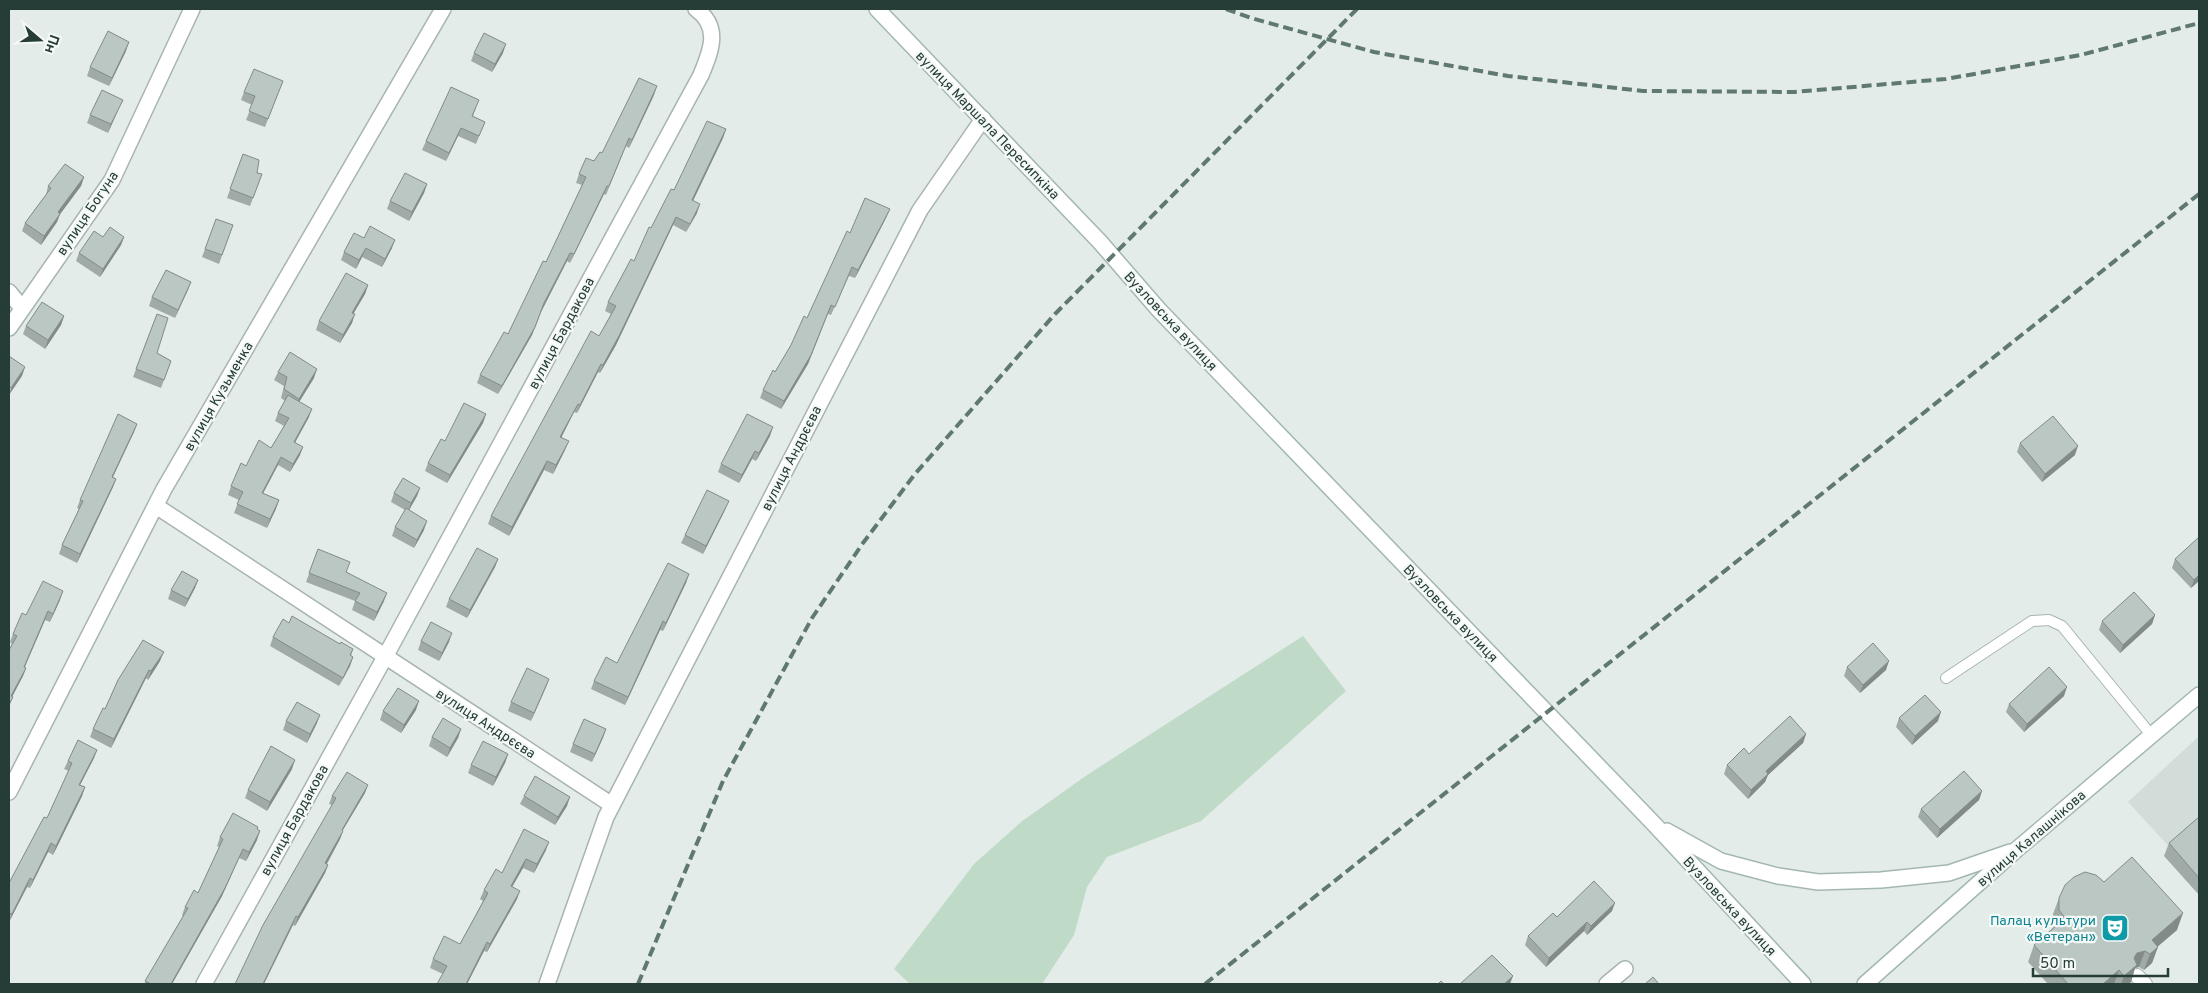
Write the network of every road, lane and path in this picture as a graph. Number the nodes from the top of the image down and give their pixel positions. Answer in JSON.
{"nodes":[{"id":1,"x":192,"y":9,"type":"edge"},
{"id":2,"x":443,"y":9,"type":"edge"},
{"id":3,"x":696,"y":9,"type":"edge"},
{"id":4,"x":876,"y":9,"type":"edge"},
{"id":5,"x":983,"y":119,"type":"junction"},
{"id":6,"x":1100,"y":242,"type":"joint"},
{"id":7,"x":9,"y":292,"type":"edge"},
{"id":8,"x":22,"y":308,"type":"junction"},
{"id":9,"x":9,"y":328,"type":"edge"},
{"id":10,"x":156,"y":506,"type":"junction"},
{"id":11,"x":385,"y":657,"type":"junction"},
{"id":12,"x":1946,"y":678,"type":"dead end"},
{"id":13,"x":2199,"y":696,"type":"edge"},
{"id":14,"x":2152,"y":736,"type":"junction"},
{"id":15,"x":9,"y":792,"type":"edge"},
{"id":16,"x":612,"y":805,"type":"junction"},
{"id":17,"x":1655,"y":825,"type":"junction"},
{"id":18,"x":2016,"y":850,"type":"junction"},
{"id":19,"x":1626,"y":969,"type":"dead end"},
{"id":20,"x":204,"y":984,"type":"edge"},
{"id":21,"x":547,"y":984,"type":"edge"},
{"id":22,"x":1607,"y":984,"type":"edge"},
{"id":23,"x":1803,"y":984,"type":"edge"},
{"id":24,"x":1865,"y":984,"type":"edge"}],
"edges":[{"from":1,"to":8,"type":"street","name":"вулиця Богуна"},
{"from":2,"to":10,"type":"street","name":"вулиця Кузьменка"},
{"from":3,"to":11,"type":"street","name":"вулиця Бардакова"},
{"from":4,"to":5,"type":"street","name":"вулиця Маршала Пересипкіна"},
{"from":5,"to":6,"type":"street","name":"вулиця Маршала Пересипкіна"},
{"from":5,"to":16,"type":"street","name":"вулиця Андрєєва"},
{"from":6,"to":17,"type":"street","name":"Вузловська вулиця"},
{"from":7,"to":8,"type":"street"},
{"from":8,"to":9,"type":"street","name":"вулиця Богуна"},
{"from":10,"to":11,"type":"street"},
{"from":10,"to":15,"type":"street","name":"вулиця Кузьменка"},
{"from":11,"to":16,"type":"street","name":"вулиця Андрєєва"},
{"from":11,"to":20,"type":"street","name":"вулиця Бардакова"},
{"from":12,"to":14,"type":"lane"},
{"from":13,"to":14,"type":"street","name":"вулиця Калашнікова"},
{"from":14,"to":18,"type":"street","name":"вулиця Калашнікова"},
{"from":16,"to":21,"type":"street","name":"вулиця Андрєєва"},
{"from":17,"to":18,"type":"street"},
{"from":17,"to":23,"type":"street","name":"Вузловська вулиця"},
{"from":18,"to":24,"type":"street","name":"вулиця Калашнікова"},
{"from":19,"to":22,"type":"street"}]}
